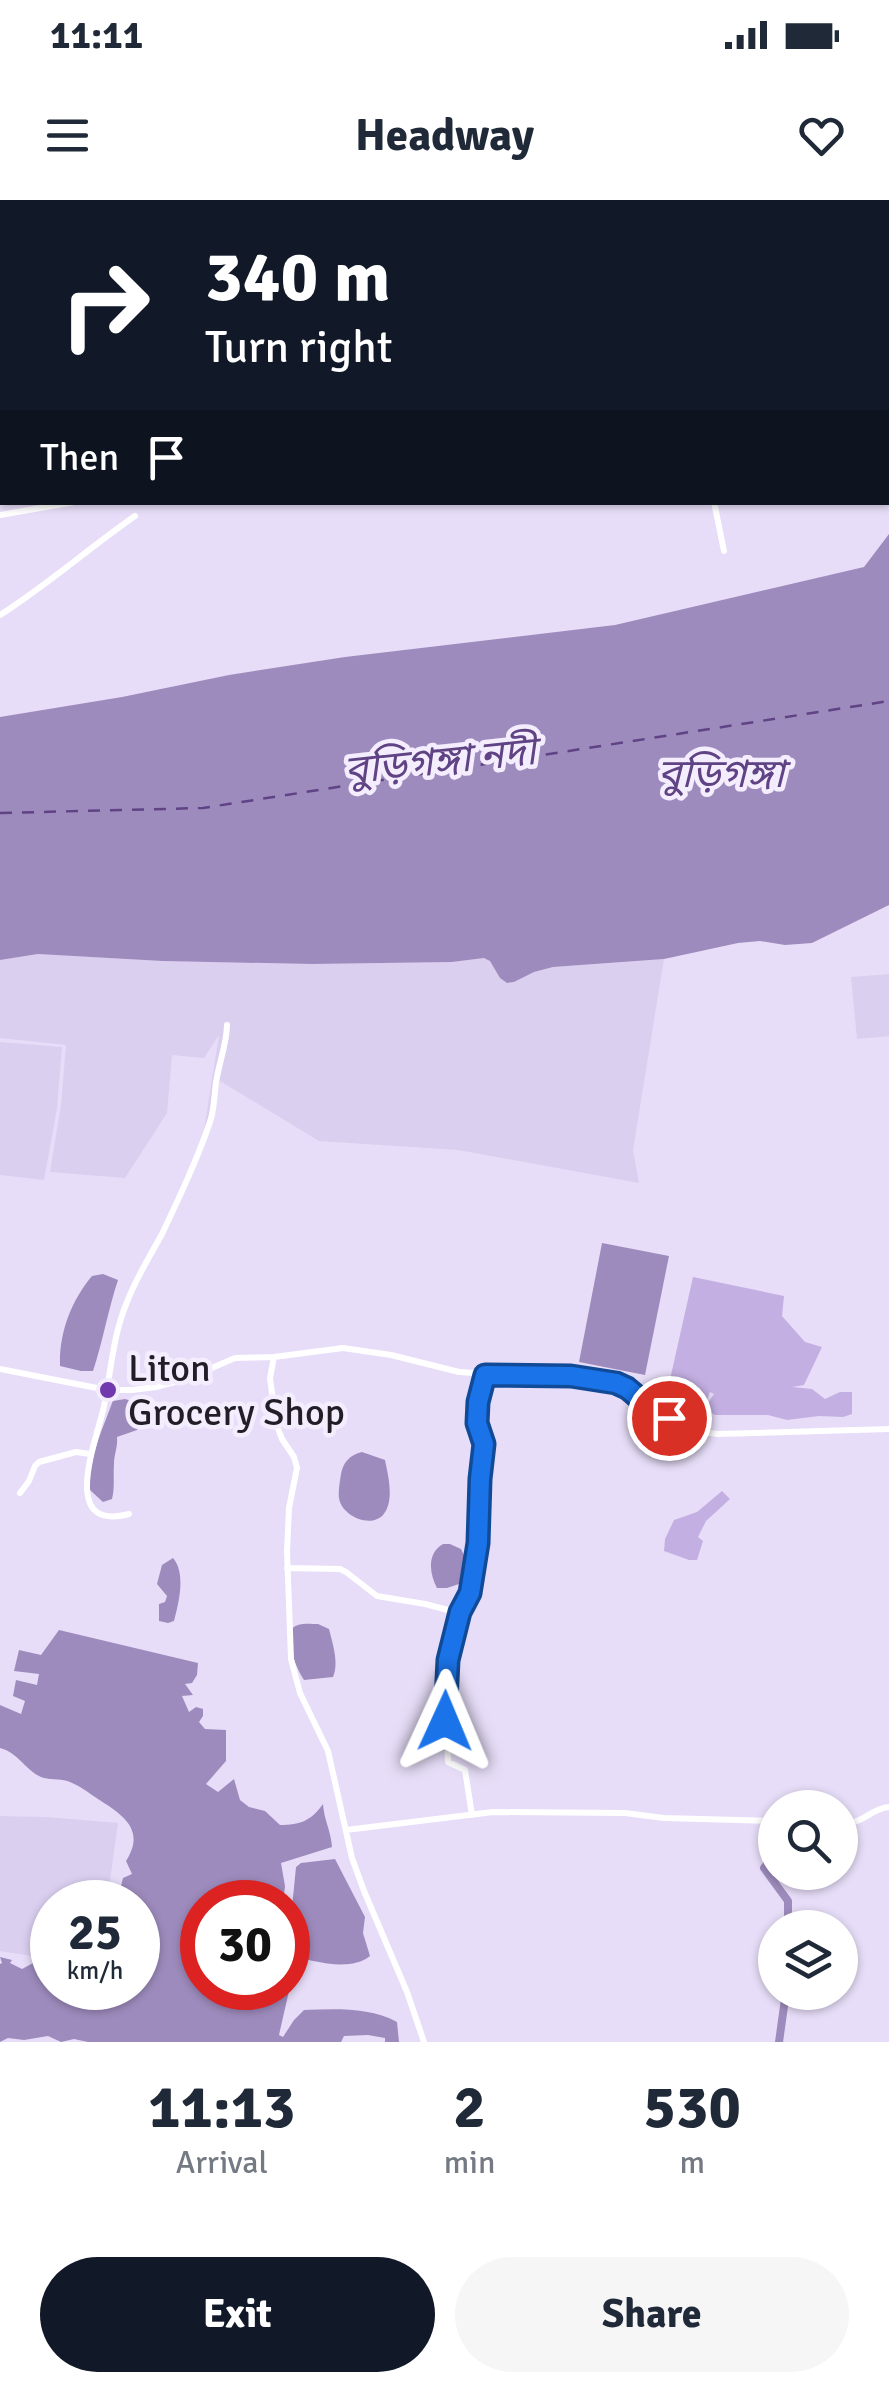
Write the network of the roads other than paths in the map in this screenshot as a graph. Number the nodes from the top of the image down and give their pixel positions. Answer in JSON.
{"nodes":[{"id":1,"x":58,"y":505,"type":"edge"},
{"id":2,"x":715,"y":505,"type":"edge"},
{"id":3,"x":0,"y":515,"type":"edge"},
{"id":4,"x":134,"y":516,"type":"dead end"},
{"id":5,"x":724,"y":551,"type":"dead end"},
{"id":6,"x":0,"y":615,"type":"edge"},
{"id":7,"x":227,"y":1025,"type":"dead end"},
{"id":8,"x":274,"y":1357,"type":"junction"},
{"id":9,"x":0,"y":1370,"type":"edge"},
{"id":10,"x":485,"y":1375,"type":"junction"},
{"id":11,"x":107,"y":1390,"type":"junction"},
{"id":12,"x":889,"y":1429,"type":"edge"},
{"id":13,"x":90,"y":1454,"type":"junction"},
{"id":14,"x":20,"y":1493,"type":"dead end"},
{"id":15,"x":130,"y":1514,"type":"dead end"},
{"id":16,"x":287,"y":1568,"type":"junction"},
{"id":17,"x":460,"y":1612,"type":"junction"},
{"id":18,"x":889,"y":1807,"type":"edge"},
{"id":19,"x":472,"y":1815,"type":"junction"},
{"id":20,"x":758,"y":1821,"type":"edge"},
{"id":21,"x":858,"y":1823,"type":"edge"},
{"id":22,"x":346,"y":1830,"type":"junction"},
{"id":23,"x":424,"y":2042,"type":"edge"}],
"edges":[{"from":1,"to":3,"type":"street"},
{"from":2,"to":5,"type":"street"},
{"from":4,"to":6,"type":"street"},
{"from":7,"to":11,"type":"street"},
{"from":8,"to":10,"type":"street"},
{"from":8,"to":11,"type":"street"},
{"from":8,"to":16,"type":"street"},
{"from":9,"to":11,"type":"street"},
{"from":10,"to":12,"type":"street"},
{"from":10,"to":17,"type":"street"},
{"from":11,"to":13,"type":"street"},
{"from":13,"to":14,"type":"street"},
{"from":13,"to":15,"type":"street"},
{"from":16,"to":17,"type":"street"},
{"from":16,"to":22,"type":"street"},
{"from":17,"to":19,"type":"street"},
{"from":18,"to":21,"type":"street"},
{"from":19,"to":20,"type":"street"},
{"from":19,"to":22,"type":"street"},
{"from":22,"to":23,"type":"street"}]}
